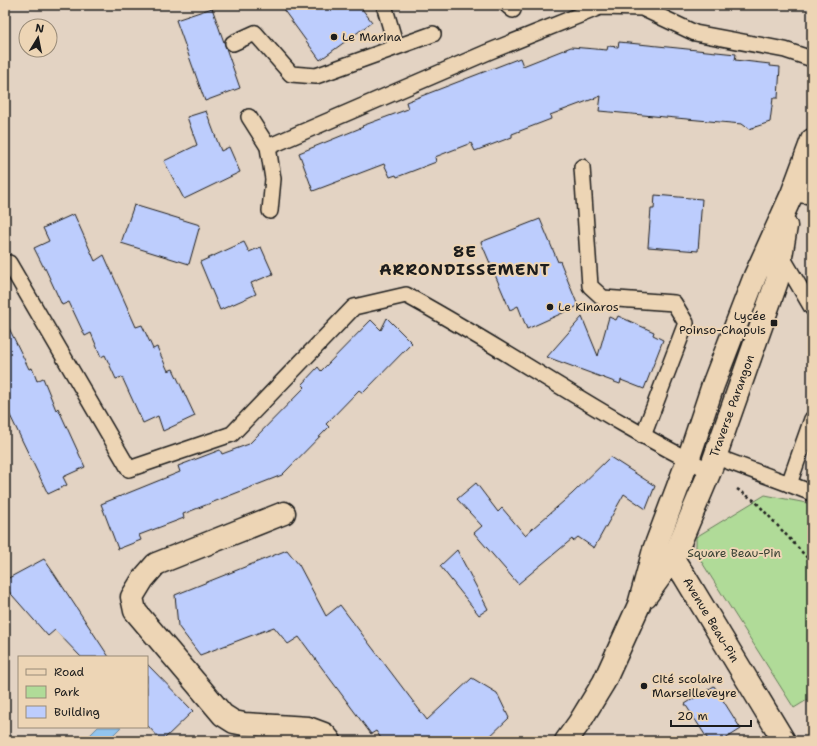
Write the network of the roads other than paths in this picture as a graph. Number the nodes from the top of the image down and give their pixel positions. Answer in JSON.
{"nodes":[{"id":1,"x":384,"y":5,"type":"edge"},
{"id":2,"x":433,"y":34,"type":"dead end"},
{"id":3,"x":233,"y":43,"type":"dead end"},
{"id":4,"x":396,"y":46,"type":"junction"},
{"id":5,"x":812,"y":59,"type":"edge"},
{"id":6,"x":249,"y":117,"type":"dead end"},
{"id":7,"x":811,"y":144,"type":"edge"},
{"id":8,"x":268,"y":147,"type":"junction"},
{"id":9,"x":582,"y":168,"type":"dead end"},
{"id":10,"x":802,"y":195,"type":"edge"},
{"id":11,"x":270,"y":211,"type":"dead end"},
{"id":12,"x":781,"y":255,"type":"junction"},
{"id":13,"x":9,"y":264,"type":"dead end"},
{"id":14,"x":812,"y":308,"type":"edge"},
{"id":15,"x":812,"y":419,"type":"edge"},
{"id":16,"x":643,"y":436,"type":"junction"},
{"id":17,"x":688,"y":460,"type":"junction"},
{"id":18,"x":712,"y":463,"type":"junction"},
{"id":19,"x":789,"y":484,"type":"junction"},
{"id":20,"x":812,"y":493,"type":"edge"},
{"id":21,"x":284,"y":513,"type":"dead end"},
{"id":22,"x":664,"y":555,"type":"junction"},
{"id":23,"x":330,"y":741,"type":"edge"},
{"id":24,"x":566,"y":741,"type":"edge"},
{"id":25,"x":784,"y":741,"type":"edge"}],
"edges":[{"from":1,"to":4,"type":"lane"},
{"from":2,"to":4,"type":"lane"},
{"from":3,"to":4,"type":"lane"},
{"from":5,"to":8,"type":"lane"},
{"from":6,"to":8,"type":"lane"},
{"from":7,"to":10,"type":"street","name":"Traverse Parangon"},
{"from":8,"to":11,"type":"lane"},
{"from":9,"to":16,"type":"lane"},
{"from":10,"to":12,"type":"street","name":"Traverse Parangon"},
{"from":10,"to":17,"type":"street","name":"Traverse Parangon"},
{"from":12,"to":14,"type":"lane"},
{"from":12,"to":18,"type":"street","name":"Traverse Parangon"},
{"from":13,"to":16,"type":"lane"},
{"from":15,"to":19,"type":"lane"},
{"from":16,"to":17,"type":"lane"},
{"from":17,"to":18,"type":"lane"},
{"from":17,"to":22,"type":"street","name":"Traverse Parangon"},
{"from":18,"to":19,"type":"lane"},
{"from":18,"to":22,"type":"street","name":"Traverse Parangon"},
{"from":19,"to":20,"type":"lane"},
{"from":21,"to":23,"type":"street"},
{"from":22,"to":24,"type":"street","name":"Traverse Parangon"},
{"from":22,"to":25,"type":"street","name":"Avenue Beau-Pin"}]}
